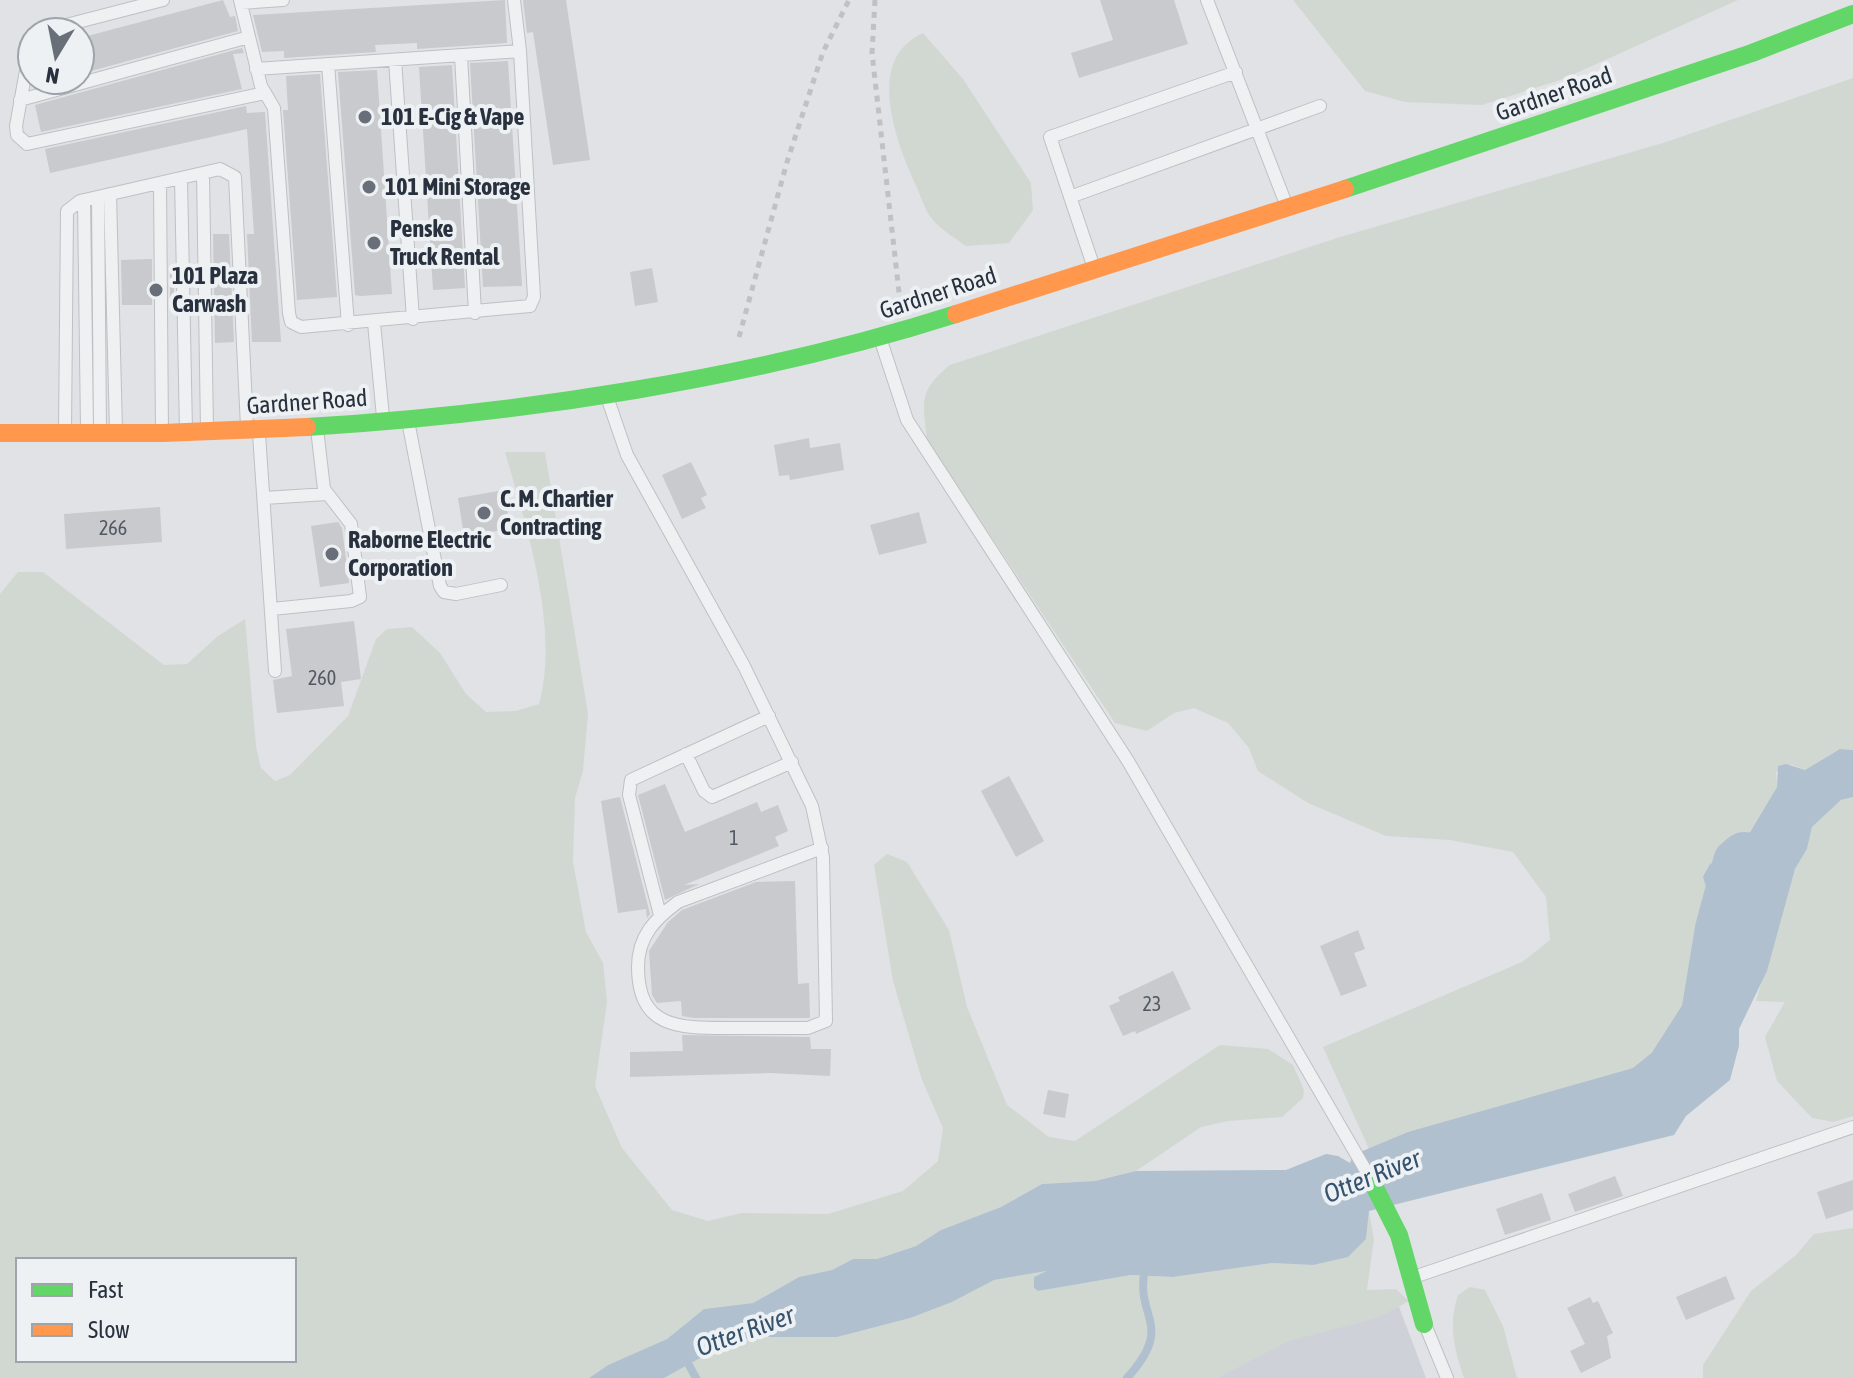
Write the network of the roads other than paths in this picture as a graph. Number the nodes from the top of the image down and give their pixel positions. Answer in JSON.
{"nodes":[{"id":1,"x":163,"y":0,"type":"edge"},
{"id":2,"x":283,"y":0,"type":"edge"},
{"id":3,"x":514,"y":0,"type":"edge"},
{"id":4,"x":1207,"y":0,"type":"edge"},
{"id":5,"x":240,"y":2,"type":"edge"},
{"id":6,"x":1853,"y":14,"type":"edge"},
{"id":7,"x":96,"y":17,"type":"edge"},
{"id":8,"x":249,"y":37,"type":"junction"},
{"id":9,"x":520,"y":51,"type":"junction"},
{"id":10,"x":461,"y":55,"type":"junction"},
{"id":11,"x":395,"y":60,"type":"junction"},
{"id":12,"x":328,"y":64,"type":"junction"},
{"id":13,"x":256,"y":69,"type":"junction"},
{"id":14,"x":1236,"y":72,"type":"junction"},
{"id":15,"x":265,"y":93,"type":"junction"},
{"id":16,"x":21,"y":96,"type":"edge"},
{"id":17,"x":20,"y":100,"type":"junction"},
{"id":18,"x":1320,"y":106,"type":"dead end"},
{"id":19,"x":1257,"y":128,"type":"junction"},
{"id":20,"x":203,"y":173,"type":"junction"},
{"id":21,"x":181,"y":178,"type":"junction"},
{"id":22,"x":160,"y":183,"type":"junction"},
{"id":23,"x":104,"y":196,"type":"junction"},
{"id":24,"x":1070,"y":197,"type":"junction"},
{"id":25,"x":84,"y":200,"type":"junction"},
{"id":26,"x":1287,"y":207,"type":"junction"},
{"id":27,"x":1094,"y":268,"type":"junction"},
{"id":28,"x":475,"y":313,"type":"junction"},
{"id":29,"x":413,"y":319,"type":"junction"},
{"id":30,"x":374,"y":323,"type":"junction"},
{"id":31,"x":348,"y":325,"type":"junction"},
{"id":32,"x":880,"y":338,"type":"junction"},
{"id":33,"x":605,"y":391,"type":"junction"},
{"id":34,"x":408,"y":417,"type":"junction"},
{"id":35,"x":383,"y":420,"type":"junction"},
{"id":36,"x":316,"y":426,"type":"junction"},
{"id":37,"x":252,"y":430,"type":"junction"},
{"id":38,"x":186,"y":432,"type":"junction"},
{"id":39,"x":207,"y":432,"type":"junction"},
{"id":40,"x":0,"y":433,"type":"edge"},
{"id":41,"x":65,"y":434,"type":"junction"},
{"id":42,"x":101,"y":434,"type":"junction"},
{"id":43,"x":162,"y":434,"type":"junction"},
{"id":44,"x":327,"y":494,"type":"junction"},
{"id":45,"x":264,"y":498,"type":"junction"},
{"id":46,"x":501,"y":585,"type":"dead end"},
{"id":47,"x":272,"y":609,"type":"junction"},
{"id":48,"x":275,"y":671,"type":"dead end"},
{"id":49,"x":769,"y":716,"type":"junction"},
{"id":50,"x":686,"y":754,"type":"junction"},
{"id":51,"x":792,"y":762,"type":"junction"},
{"id":52,"x":822,"y":848,"type":"junction"},
{"id":53,"x":660,"y":915,"type":"junction"},
{"id":54,"x":1853,"y":1127,"type":"edge"},
{"id":55,"x":1370,"y":1178,"type":"joint"},
{"id":56,"x":1414,"y":1277,"type":"junction"},
{"id":57,"x":1424,"y":1324,"type":"joint"},
{"id":58,"x":1447,"y":1378,"type":"edge"}],
"edges":[{"from":1,"to":7,"type":"lane"},
{"from":2,"to":5,"type":"lane"},
{"from":3,"to":9,"type":"lane"},
{"from":4,"to":14,"type":"lane"},
{"from":5,"to":8,"type":"lane"},
{"from":6,"to":26,"type":"main road","name":"Gardner Road"},
{"from":8,"to":13,"type":"lane"},
{"from":8,"to":17,"type":"lane"},
{"from":9,"to":10,"type":"lane"},
{"from":9,"to":28,"type":"lane"},
{"from":10,"to":11,"type":"lane"},
{"from":10,"to":28,"type":"lane"},
{"from":11,"to":12,"type":"lane"},
{"from":11,"to":29,"type":"lane"},
{"from":12,"to":13,"type":"lane"},
{"from":12,"to":31,"type":"lane"},
{"from":13,"to":15,"type":"lane"},
{"from":14,"to":19,"type":"lane"},
{"from":14,"to":24,"type":"lane"},
{"from":15,"to":17,"type":"lane"},
{"from":15,"to":31,"type":"lane"},
{"from":16,"to":17,"type":"lane"},
{"from":18,"to":19,"type":"lane"},
{"from":19,"to":24,"type":"lane"},
{"from":19,"to":26,"type":"lane"},
{"from":20,"to":21,"type":"lane"},
{"from":20,"to":37,"type":"lane"},
{"from":20,"to":39,"type":"lane"},
{"from":21,"to":22,"type":"lane"},
{"from":21,"to":38,"type":"lane"},
{"from":22,"to":23,"type":"lane"},
{"from":22,"to":43,"type":"lane"},
{"from":23,"to":25,"type":"lane"},
{"from":23,"to":42,"type":"lane"},
{"from":24,"to":27,"type":"lane"},
{"from":25,"to":41,"type":"lane"},
{"from":25,"to":42,"type":"lane"},
{"from":26,"to":27,"type":"main road","name":"Gardner Road"},
{"from":27,"to":32,"type":"main road","name":"Gardner Road"},
{"from":28,"to":29,"type":"lane"},
{"from":29,"to":30,"type":"lane"},
{"from":30,"to":31,"type":"lane"},
{"from":30,"to":35,"type":"lane"},
{"from":32,"to":33,"type":"main road","name":"Gardner Road"},
{"from":32,"to":55,"type":"lane"},
{"from":33,"to":34,"type":"main road","name":"Gardner Road"},
{"from":33,"to":49,"type":"lane"},
{"from":34,"to":35,"type":"main road","name":"Gardner Road"},
{"from":34,"to":46,"type":"lane"},
{"from":35,"to":36,"type":"main road","name":"Gardner Road"},
{"from":36,"to":37,"type":"main road","name":"Gardner Road"},
{"from":36,"to":44,"type":"lane"},
{"from":37,"to":39,"type":"main road","name":"Gardner Road"},
{"from":37,"to":45,"type":"lane"},
{"from":38,"to":39,"type":"main road","name":"Gardner Road"},
{"from":38,"to":43,"type":"main road","name":"Gardner Road"},
{"from":40,"to":41,"type":"main road","name":"Gardner Road"},
{"from":41,"to":42,"type":"main road","name":"Gardner Road"},
{"from":42,"to":43,"type":"main road","name":"Gardner Road"},
{"from":44,"to":45,"type":"lane"},
{"from":44,"to":47,"type":"lane"},
{"from":45,"to":47,"type":"lane"},
{"from":47,"to":48,"type":"lane"},
{"from":49,"to":50,"type":"lane"},
{"from":49,"to":51,"type":"lane"},
{"from":50,"to":51,"type":"lane"},
{"from":50,"to":53,"type":"lane"},
{"from":51,"to":52,"type":"lane"},
{"from":52,"to":53,"type":"lane"},
{"from":52,"to":53,"type":"lane"},
{"from":54,"to":56,"type":"lane"},
{"from":55,"to":56,"type":"main road"},
{"from":56,"to":57,"type":"main road"},
{"from":57,"to":58,"type":"lane"}]}
